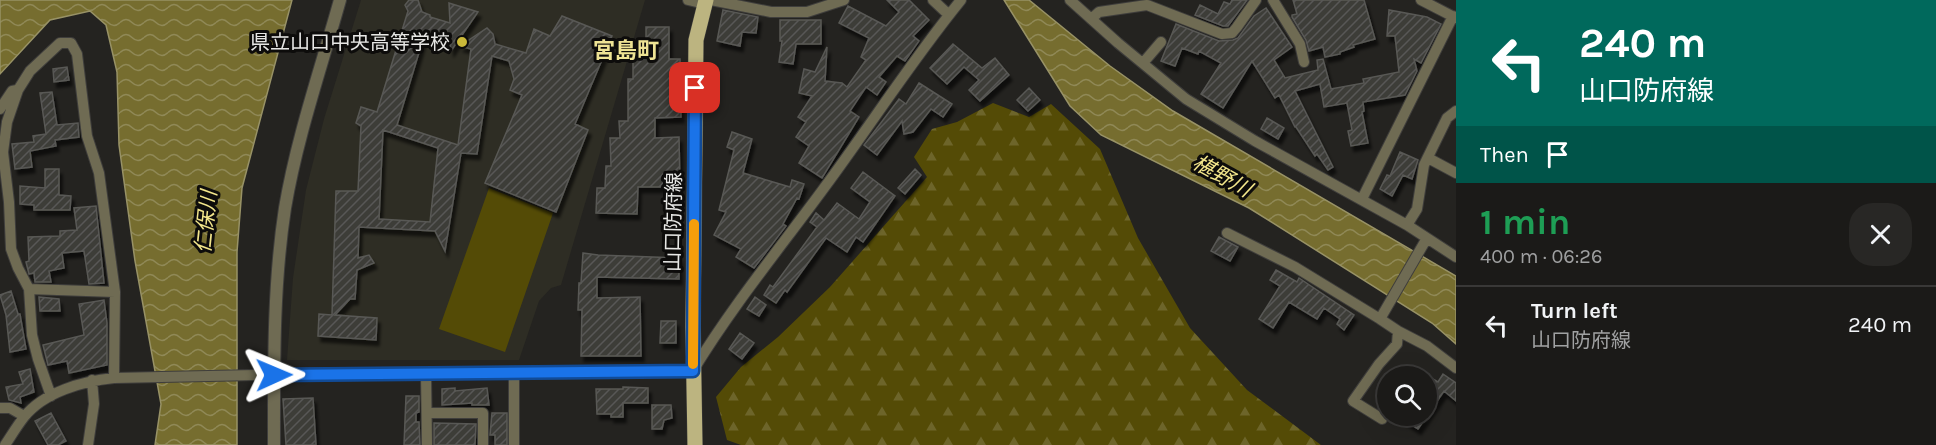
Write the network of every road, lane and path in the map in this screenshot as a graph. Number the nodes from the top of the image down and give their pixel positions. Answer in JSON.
{"nodes":[{"id":1,"x":340,"y":0,"type":"edge"},
{"id":2,"x":688,"y":0,"type":"edge"},
{"id":3,"x":844,"y":0,"type":"edge"},
{"id":4,"x":933,"y":0,"type":"edge"},
{"id":5,"x":961,"y":0,"type":"edge"},
{"id":6,"x":1070,"y":0,"type":"edge"},
{"id":7,"x":1256,"y":0,"type":"edge"},
{"id":8,"x":1273,"y":0,"type":"edge"},
{"id":9,"x":1421,"y":0,"type":"edge"},
{"id":10,"x":707,"y":1,"type":"edge"},
{"id":11,"x":1145,"y":2,"type":"edge"},
{"id":12,"x":950,"y":13,"type":"junction"},
{"id":13,"x":1455,"y":17,"type":"edge"},
{"id":14,"x":1091,"y":19,"type":"junction"},
{"id":15,"x":1161,"y":42,"type":"dead end"},
{"id":16,"x":1304,"y":62,"type":"dead end"},
{"id":17,"x":1143,"y":63,"type":"junction"},
{"id":18,"x":18,"y":90,"type":"junction"},
{"id":19,"x":0,"y":109,"type":"edge"},
{"id":20,"x":1456,"y":111,"type":"edge"},
{"id":21,"x":1428,"y":158,"type":"junction"},
{"id":22,"x":1456,"y":173,"type":"edge"},
{"id":23,"x":1362,"y":200,"type":"junction"},
{"id":24,"x":1407,"y":225,"type":"junction"},
{"id":25,"x":1227,"y":233,"type":"dead end"},
{"id":26,"x":1425,"y":241,"type":"junction"},
{"id":27,"x":1456,"y":257,"type":"edge"},
{"id":28,"x":29,"y":289,"type":"junction"},
{"id":29,"x":115,"y":292,"type":"junction"},
{"id":30,"x":1382,"y":317,"type":"junction"},
{"id":31,"x":1398,"y":331,"type":"junction"},
{"id":32,"x":1380,"y":366,"type":"edge"},
{"id":33,"x":1456,"y":368,"type":"edge"},
{"id":34,"x":1377,"y":370,"type":"edge"},
{"id":35,"x":693,"y":371,"type":"junction"},
{"id":36,"x":514,"y":372,"type":"junction"},
{"id":37,"x":426,"y":374,"type":"junction"},
{"id":38,"x":274,"y":375,"type":"junction"},
{"id":39,"x":255,"y":376,"type":"joint"},
{"id":40,"x":117,"y":378,"type":"junction"},
{"id":41,"x":92,"y":380,"type":"junction"},
{"id":42,"x":51,"y":396,"type":"junction"},
{"id":43,"x":0,"y":408,"type":"edge"},
{"id":44,"x":427,"y":413,"type":"junction"},
{"id":45,"x":24,"y":416,"type":"junction"},
{"id":46,"x":1377,"y":416,"type":"edge"},
{"id":47,"x":5,"y":445,"type":"edge"},
{"id":48,"x":88,"y":445,"type":"edge"},
{"id":49,"x":274,"y":445,"type":"edge"},
{"id":50,"x":427,"y":445,"type":"edge"},
{"id":51,"x":483,"y":445,"type":"edge"},
{"id":52,"x":514,"y":445,"type":"edge"},
{"id":53,"x":695,"y":445,"type":"edge"}],
"edges":[{"from":1,"to":38,"type":"street"},
{"from":2,"to":10,"type":"street"},
{"from":3,"to":10,"type":"street"},
{"from":4,"to":12,"type":"street"},
{"from":5,"to":12,"type":"street"},
{"from":6,"to":14,"type":"street"},
{"from":7,"to":11,"type":"street"},
{"from":8,"to":16,"type":"street"},
{"from":9,"to":13,"type":"street"},
{"from":10,"to":35,"type":"main road","name":"山口防府線"},
{"from":11,"to":14,"type":"street"},
{"from":12,"to":35,"type":"street"},
{"from":13,"to":23,"type":"street"},
{"from":14,"to":17,"type":"street"},
{"from":15,"to":17,"type":"street"},
{"from":17,"to":23,"type":"street"},
{"from":18,"to":19,"type":"street"},
{"from":18,"to":28,"type":"street"},
{"from":18,"to":29,"type":"street"},
{"from":20,"to":21,"type":"street"},
{"from":21,"to":22,"type":"street"},
{"from":21,"to":24,"type":"street"},
{"from":23,"to":24,"type":"street"},
{"from":24,"to":26,"type":"street"},
{"from":25,"to":30,"type":"street"},
{"from":26,"to":27,"type":"street"},
{"from":26,"to":30,"type":"street"},
{"from":28,"to":29,"type":"street"},
{"from":28,"to":42,"type":"street"},
{"from":29,"to":40,"type":"street"},
{"from":30,"to":31,"type":"street"},
{"from":31,"to":32,"type":"street"},
{"from":31,"to":33,"type":"street"},
{"from":34,"to":46,"type":"street"},
{"from":35,"to":36,"type":"street"},
{"from":35,"to":53,"type":"main road","name":"山口防府線"},
{"from":36,"to":37,"type":"street"},
{"from":36,"to":52,"type":"street"},
{"from":37,"to":38,"type":"street"},
{"from":37,"to":44,"type":"street"},
{"from":38,"to":39,"type":"street"},
{"from":38,"to":49,"type":"street"},
{"from":39,"to":40,"type":"street"},
{"from":40,"to":41,"type":"street"},
{"from":41,"to":42,"type":"street"},
{"from":41,"to":48,"type":"street"},
{"from":42,"to":45,"type":"street"},
{"from":43,"to":45,"type":"street"},
{"from":44,"to":50,"type":"street"},
{"from":44,"to":51,"type":"street"},
{"from":45,"to":47,"type":"street"}]}
